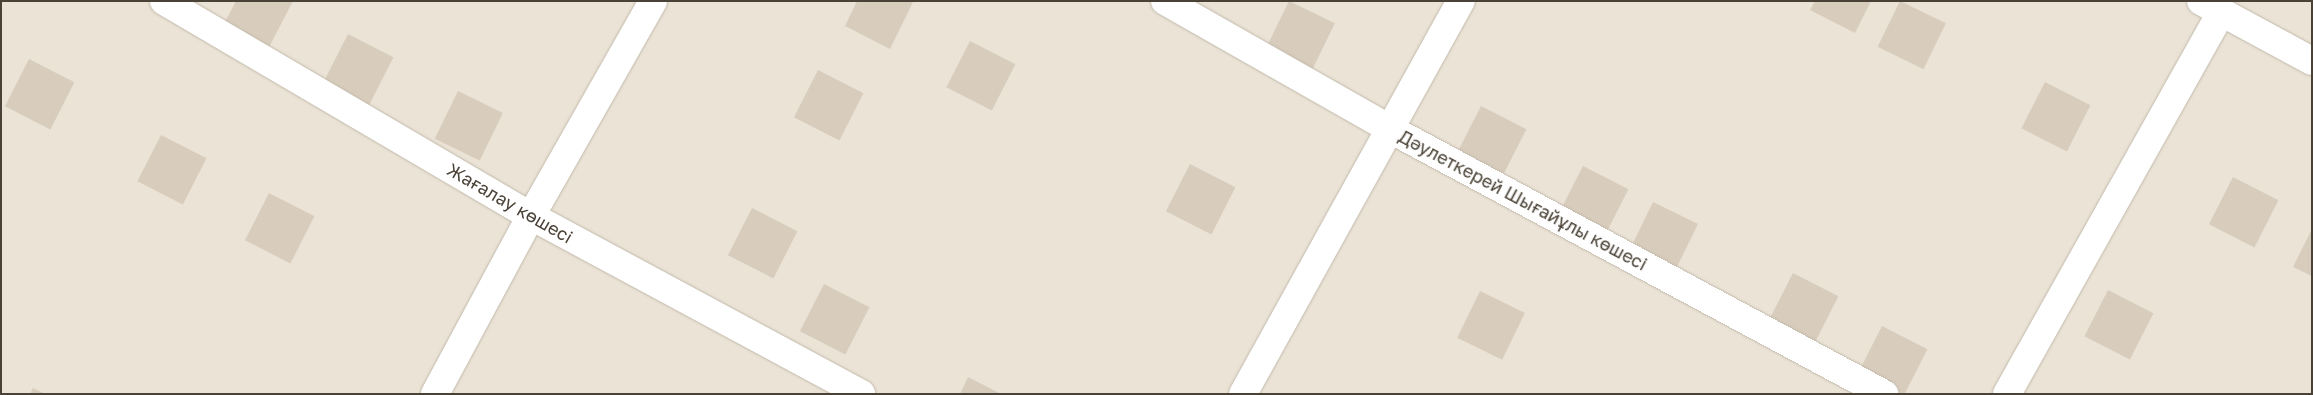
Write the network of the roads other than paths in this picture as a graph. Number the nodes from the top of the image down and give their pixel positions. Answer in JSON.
{"nodes":[{"id":1,"x":164,"y":1,"type":"edge"},
{"id":2,"x":654,"y":1,"type":"edge"},
{"id":3,"x":1165,"y":1,"type":"edge"},
{"id":4,"x":1461,"y":1,"type":"edge"},
{"id":5,"x":2211,"y":7,"type":"edge"},
{"id":6,"x":2312,"y":61,"type":"edge"},
{"id":7,"x":1390,"y":129,"type":"junction"},
{"id":8,"x":530,"y":216,"type":"junction"},
{"id":9,"x":435,"y":394,"type":"edge"},
{"id":10,"x":861,"y":394,"type":"edge"},
{"id":11,"x":1242,"y":394,"type":"edge"},
{"id":12,"x":1884,"y":394,"type":"edge"},
{"id":13,"x":2007,"y":394,"type":"edge"}],
"edges":[{"from":1,"to":8,"type":"street","name":"Жағалау көшесі"},
{"from":2,"to":8,"type":"street"},
{"from":3,"to":7,"type":"street","name":"Дәулеткерей Шығайұлы көшесі"},
{"from":4,"to":7,"type":"street"},
{"from":5,"to":6,"type":"street"},
{"from":5,"to":13,"type":"street"},
{"from":7,"to":11,"type":"street"},
{"from":7,"to":12,"type":"street","name":"Дәулеткерей Шығайұлы көшесі"},
{"from":8,"to":9,"type":"street"},
{"from":8,"to":10,"type":"street","name":"Жағалау көшесі"}]}
